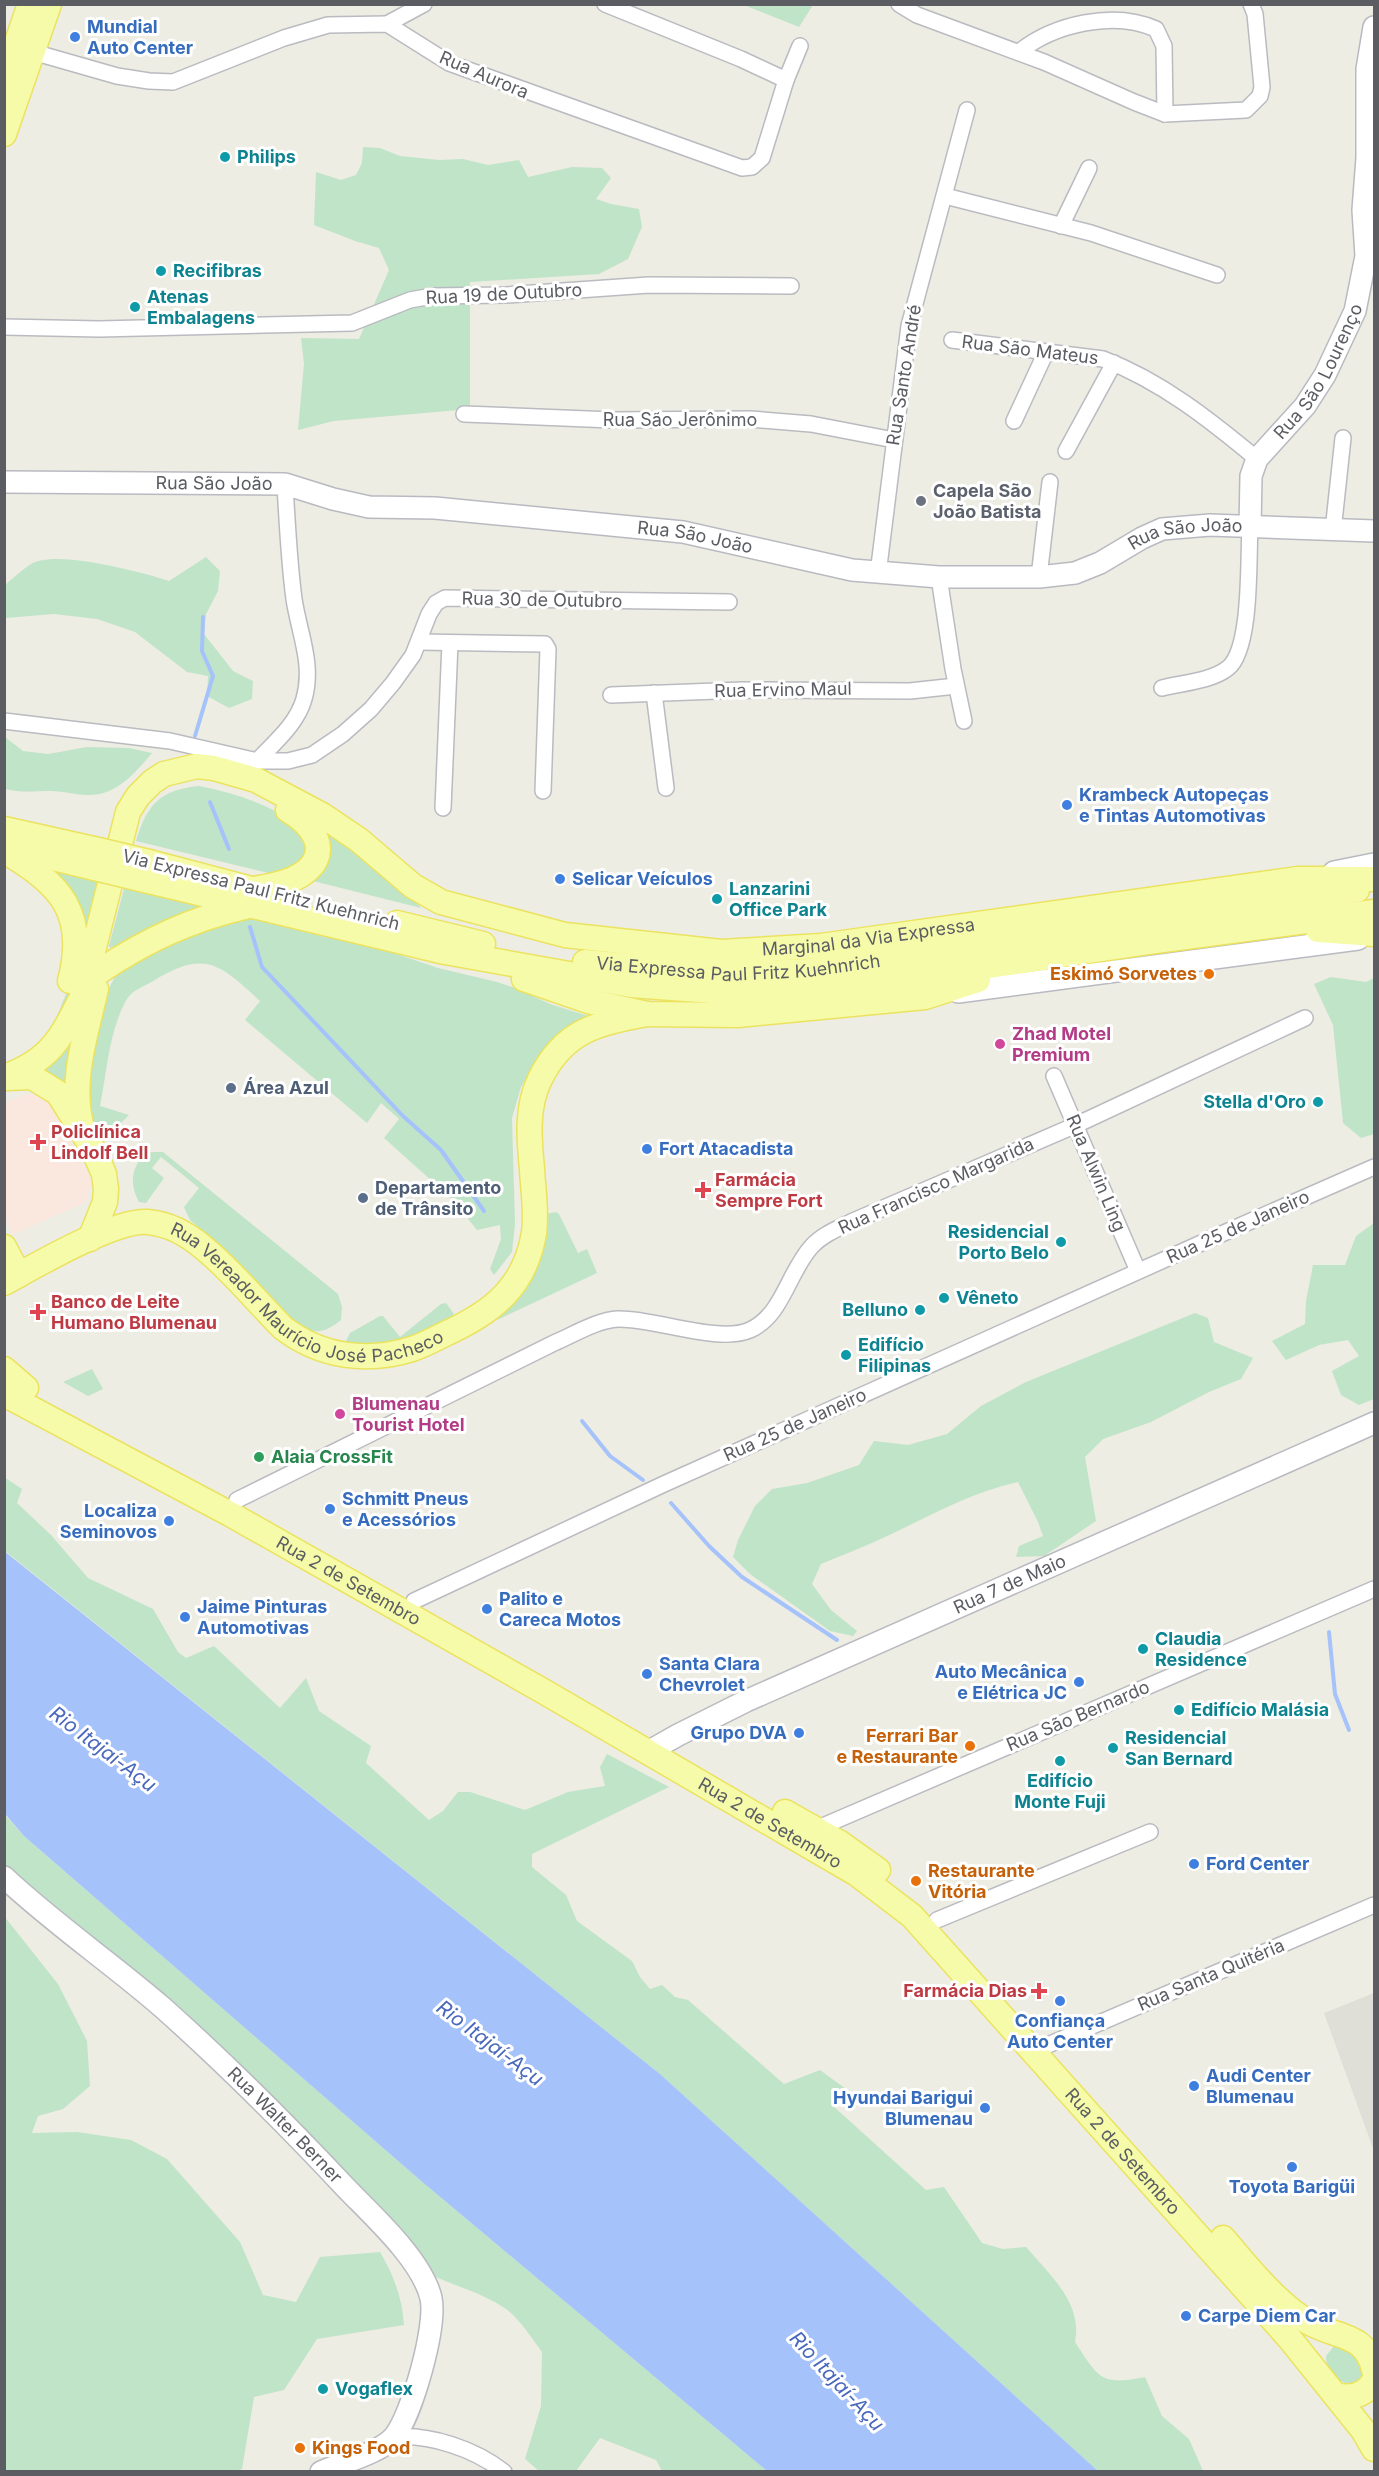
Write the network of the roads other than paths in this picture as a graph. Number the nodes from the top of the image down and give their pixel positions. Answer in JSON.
{"nodes":[{"id":1,"x":30,"y":4,"type":"edge"},
{"id":2,"x":49,"y":4,"type":"edge"},
{"id":3,"x":424,"y":4,"type":"edge"},
{"id":4,"x":605,"y":4,"type":"edge"},
{"id":5,"x":899,"y":4,"type":"edge"},
{"id":6,"x":1251,"y":4,"type":"edge"},
{"id":7,"x":387,"y":24,"type":"junction"},
{"id":8,"x":1374,"y":27,"type":"edge"},
{"id":9,"x":800,"y":46,"type":"dead end"},
{"id":10,"x":33,"y":51,"type":"junction"},
{"id":11,"x":1019,"y":52,"type":"junction"},
{"id":12,"x":4,"y":80,"type":"edge"},
{"id":13,"x":786,"y":80,"type":"junction"},
{"id":14,"x":967,"y":110,"type":"dead end"},
{"id":15,"x":1165,"y":114,"type":"junction"},
{"id":16,"x":4,"y":134,"type":"edge"},
{"id":17,"x":1089,"y":168,"type":"dead end"},
{"id":18,"x":945,"y":196,"type":"junction"},
{"id":19,"x":1061,"y":225,"type":"junction"},
{"id":20,"x":1217,"y":275,"type":"dead end"},
{"id":21,"x":791,"y":286,"type":"dead end"},
{"id":22,"x":4,"y":327,"type":"edge"},
{"id":23,"x":952,"y":340,"type":"dead end"},
{"id":24,"x":1046,"y":352,"type":"junction"},
{"id":25,"x":1114,"y":363,"type":"junction"},
{"id":26,"x":464,"y":414,"type":"dead end"},
{"id":27,"x":1014,"y":421,"type":"dead end"},
{"id":28,"x":1343,"y":438,"type":"dead end"},
{"id":29,"x":894,"y":440,"type":"junction"},
{"id":30,"x":1066,"y":451,"type":"dead end"},
{"id":31,"x":1257,"y":459,"type":"junction"},
{"id":32,"x":4,"y":482,"type":"edge"},
{"id":33,"x":1050,"y":482,"type":"dead end"},
{"id":34,"x":285,"y":484,"type":"junction"},
{"id":35,"x":1250,"y":528,"type":"junction"},
{"id":36,"x":1333,"y":531,"type":"junction"},
{"id":37,"x":1374,"y":531,"type":"edge"},
{"id":38,"x":878,"y":574,"type":"junction"},
{"id":39,"x":939,"y":577,"type":"junction"},
{"id":40,"x":1039,"y":577,"type":"junction"},
{"id":41,"x":729,"y":602,"type":"dead end"},
{"id":42,"x":419,"y":642,"type":"junction"},
{"id":43,"x":450,"y":643,"type":"junction"},
{"id":44,"x":956,"y":686,"type":"junction"},
{"id":45,"x":1162,"y":688,"type":"dead end"},
{"id":46,"x":654,"y":693,"type":"junction"},
{"id":47,"x":611,"y":695,"type":"dead end"},
{"id":48,"x":4,"y":721,"type":"edge"},
{"id":49,"x":964,"y":721,"type":"dead end"},
{"id":50,"x":257,"y":761,"type":"junction"},
{"id":51,"x":666,"y":788,"type":"dead end"},
{"id":52,"x":543,"y":791,"type":"dead end"},
{"id":53,"x":443,"y":808,"type":"dead end"},
{"id":54,"x":4,"y":829,"type":"edge"},
{"id":55,"x":4,"y":849,"type":"edge"},
{"id":56,"x":97,"y":859,"type":"junction"},
{"id":57,"x":1374,"y":864,"type":"edge"},
{"id":58,"x":1298,"y":879,"type":"junction"},
{"id":59,"x":1374,"y":879,"type":"edge"},
{"id":60,"x":1374,"y":887,"type":"edge"},
{"id":61,"x":253,"y":897,"type":"junction"},
{"id":62,"x":1374,"y":912,"type":"edge"},
{"id":63,"x":997,"y":922,"type":"junction"},
{"id":64,"x":1268,"y":927,"type":"junction"},
{"id":65,"x":1374,"y":936,"type":"edge"},
{"id":66,"x":445,"y":952,"type":"junction"},
{"id":67,"x":921,"y":956,"type":"junction"},
{"id":68,"x":1049,"y":957,"type":"junction"},
{"id":69,"x":100,"y":971,"type":"junction"},
{"id":70,"x":925,"y":997,"type":"junction"},
{"id":71,"x":647,"y":1014,"type":"junction"},
{"id":72,"x":1305,"y":1018,"type":"dead end"},
{"id":73,"x":1054,"y":1076,"type":"dead end"},
{"id":74,"x":4,"y":1077,"type":"edge"},
{"id":75,"x":1076,"y":1125,"type":"junction"},
{"id":76,"x":81,"y":1128,"type":"junction"},
{"id":77,"x":1374,"y":1167,"type":"edge"},
{"id":78,"x":94,"y":1229,"type":"junction"},
{"id":79,"x":9,"y":1267,"type":"edge"},
{"id":80,"x":1138,"y":1271,"type":"junction"},
{"id":81,"x":4,"y":1369,"type":"edge"},
{"id":82,"x":4,"y":1376,"type":"edge"},
{"id":83,"x":15,"y":1391,"type":"edge"},
{"id":84,"x":1374,"y":1423,"type":"edge"},
{"id":85,"x":237,"y":1500,"type":"junction"},
{"id":86,"x":1374,"y":1589,"type":"edge"},
{"id":87,"x":414,"y":1601,"type":"junction"},
{"id":88,"x":656,"y":1747,"type":"junction"},
{"id":89,"x":816,"y":1829,"type":"junction"},
{"id":90,"x":1150,"y":1832,"type":"dead end"},
{"id":91,"x":4,"y":1877,"type":"edge"},
{"id":92,"x":1374,"y":1905,"type":"edge"},
{"id":93,"x":936,"y":1920,"type":"junction"},
{"id":94,"x":1048,"y":2044,"type":"junction"},
{"id":95,"x":1341,"y":2334,"type":"junction"},
{"id":96,"x":1374,"y":2338,"type":"edge"},
{"id":97,"x":1310,"y":2363,"type":"junction"},
{"id":98,"x":1374,"y":2370,"type":"edge"},
{"id":99,"x":1374,"y":2381,"type":"edge"},
{"id":100,"x":1335,"y":2395,"type":"junction"},
{"id":101,"x":394,"y":2437,"type":"junction"},
{"id":102,"x":1374,"y":2449,"type":"edge"},
{"id":103,"x":321,"y":2472,"type":"edge"},
{"id":104,"x":504,"y":2472,"type":"edge"}],
"edges":[{"from":1,"to":12,"type":"main road"},
{"from":2,"to":10,"type":"main road"},
{"from":3,"to":7,"type":"street"},
{"from":4,"to":13,"type":"street"},
{"from":5,"to":11,"type":"street"},
{"from":6,"to":15,"type":"street"},
{"from":7,"to":10,"type":"street"},
{"from":7,"to":13,"type":"street","name":"Rua Aurora"},
{"from":8,"to":31,"type":"street","name":"Rua São Lourenço"},
{"from":9,"to":13,"type":"street"},
{"from":10,"to":16,"type":"main road"},
{"from":11,"to":15,"type":"street"},
{"from":11,"to":15,"type":"street"},
{"from":14,"to":18,"type":"street","name":"Rua Santo André"},
{"from":17,"to":19,"type":"street"},
{"from":18,"to":19,"type":"street"},
{"from":18,"to":29,"type":"street","name":"Rua Santo André"},
{"from":19,"to":20,"type":"street"},
{"from":21,"to":22,"type":"street","name":"Rua 19 de Outubro"},
{"from":23,"to":24,"type":"street","name":"Rua São Mateus"},
{"from":24,"to":25,"type":"street","name":"Rua São Mateus"},
{"from":24,"to":27,"type":"street"},
{"from":25,"to":30,"type":"street"},
{"from":25,"to":31,"type":"street","name":"Rua São Mateus"},
{"from":26,"to":29,"type":"street","name":"Rua São Jerônimo"},
{"from":28,"to":36,"type":"street"},
{"from":29,"to":38,"type":"street","name":"Rua Santo André"},
{"from":31,"to":35,"type":"street"},
{"from":32,"to":34,"type":"street","name":"Rua São João"},
{"from":33,"to":40,"type":"street"},
{"from":34,"to":38,"type":"street","name":"Rua São João"},
{"from":34,"to":50,"type":"street"},
{"from":35,"to":36,"type":"street","name":"Rua São João"},
{"from":35,"to":40,"type":"street","name":"Rua São João"},
{"from":35,"to":45,"type":"street"},
{"from":36,"to":37,"type":"street","name":"Rua São João"},
{"from":38,"to":39,"type":"street","name":"Rua São João"},
{"from":39,"to":40,"type":"street","name":"Rua São João"},
{"from":39,"to":44,"type":"street"},
{"from":41,"to":42,"type":"street","name":"Rua 30 de Outubro"},
{"from":42,"to":43,"type":"street"},
{"from":42,"to":50,"type":"street","name":"Rua 30 de Outubro"},
{"from":43,"to":52,"type":"street"},
{"from":43,"to":53,"type":"street"},
{"from":44,"to":46,"type":"street","name":"Rua Ervino Maul"},
{"from":44,"to":49,"type":"street"},
{"from":46,"to":47,"type":"street","name":"Rua Ervino Maul"},
{"from":46,"to":51,"type":"street"},
{"from":48,"to":50,"type":"street","name":"Rua 30 de Outubro"},
{"from":54,"to":56,"type":"main road","name":"Via Expressa Paul Fritz Kuehnrich"},
{"from":55,"to":56,"type":"main road","name":"Via Expressa Paul Fritz Kuehnrich"},
{"from":55,"to":74,"type":"main road"},
{"from":56,"to":61,"type":"main road","name":"Via Expressa Paul Fritz Kuehnrich","bridge":true},
{"from":57,"to":58,"type":"street"},
{"from":58,"to":59,"type":"main road","name":"Marginal da Via Expressa"},
{"from":58,"to":63,"type":"main road","name":"Marginal da Via Expressa"},
{"from":60,"to":67,"type":"main road","name":"Via Expressa Paul Fritz Kuehnrich"},
{"from":61,"to":66,"type":"main road","name":"Via Expressa Paul Fritz Kuehnrich"},
{"from":61,"to":67,"type":"main road","name":"Via Expressa Paul Fritz Kuehnrich"},
{"from":61,"to":69,"type":"main road"},
{"from":61,"to":69,"type":"main road"},
{"from":62,"to":64,"type":"main road","name":"Via Expressa Paul Fritz Kuehnrich"},
{"from":63,"to":67,"type":"main road"},
{"from":63,"to":74,"type":"main road","name":"Marginal da Via Expressa"},
{"from":64,"to":65,"type":"main road"},
{"from":64,"to":68,"type":"main road","name":"Via Expressa Paul Fritz Kuehnrich"},
{"from":65,"to":70,"type":"street"},
{"from":66,"to":68,"type":"main road","name":"Via Expressa Paul Fritz Kuehnrich"},
{"from":66,"to":71,"type":"main road"},
{"from":68,"to":70,"type":"main road"},
{"from":69,"to":76,"type":"main road"},
{"from":70,"to":71,"type":"main road"},
{"from":71,"to":78,"type":"main road","name":"Rua Vereador Maurício José Pacheco"},
{"from":72,"to":75,"type":"street","name":"Rua Francisco Margarida"},
{"from":73,"to":75,"type":"street","name":"Rua Alwin Ling"},
{"from":74,"to":76,"type":"main road"},
{"from":75,"to":80,"type":"street","name":"Rua Alwin Ling"},
{"from":75,"to":85,"type":"street","name":"Rua Francisco Margarida"},
{"from":76,"to":78,"type":"main road"},
{"from":77,"to":80,"type":"street","name":"Rua 25 de Janeiro"},
{"from":78,"to":79,"type":"main road","name":"Rua Vereador Maurício José Pacheco"},
{"from":80,"to":87,"type":"street","name":"Rua 25 de Janeiro"},
{"from":81,"to":83,"type":"main road"},
{"from":82,"to":83,"type":"main road","name":"Rua 2 de Setembro"},
{"from":83,"to":85,"type":"main road","name":"Rua 2 de Setembro"},
{"from":83,"to":88,"type":"main road","name":"Rua 2 de Setembro"},
{"from":84,"to":88,"type":"street","name":"Rua 7 de Maio"},
{"from":85,"to":87,"type":"main road","name":"Rua 2 de Setembro"},
{"from":86,"to":89,"type":"street","name":"Rua São Bernardo"},
{"from":87,"to":88,"type":"main road","name":"Rua 2 de Setembro"},
{"from":88,"to":89,"type":"main road","name":"Rua 2 de Setembro"},
{"from":88,"to":97,"type":"main road","name":"Rua 2 de Setembro"},
{"from":89,"to":93,"type":"main road","name":"Rua 2 de Setembro"},
{"from":90,"to":93,"type":"street"},
{"from":91,"to":101,"type":"street","name":"Rua Walter Berner"},
{"from":92,"to":94,"type":"street","name":"Rua Santa Quitéria"},
{"from":93,"to":94,"type":"main road","name":"Rua 2 de Setembro"},
{"from":94,"to":95,"type":"main road","name":"Rua 2 de Setembro"},
{"from":95,"to":96,"type":"street"},
{"from":95,"to":97,"type":"main road"},
{"from":95,"to":98,"type":"main road","name":"Rua 2 de Setembro"},
{"from":97,"to":100,"type":"main road","name":"Rua 2 de Setembro"},
{"from":99,"to":100,"type":"main road"},
{"from":100,"to":102,"type":"main road","name":"Rua 2 de Setembro"},
{"from":101,"to":103,"type":"street"},
{"from":101,"to":104,"type":"street"}]}
